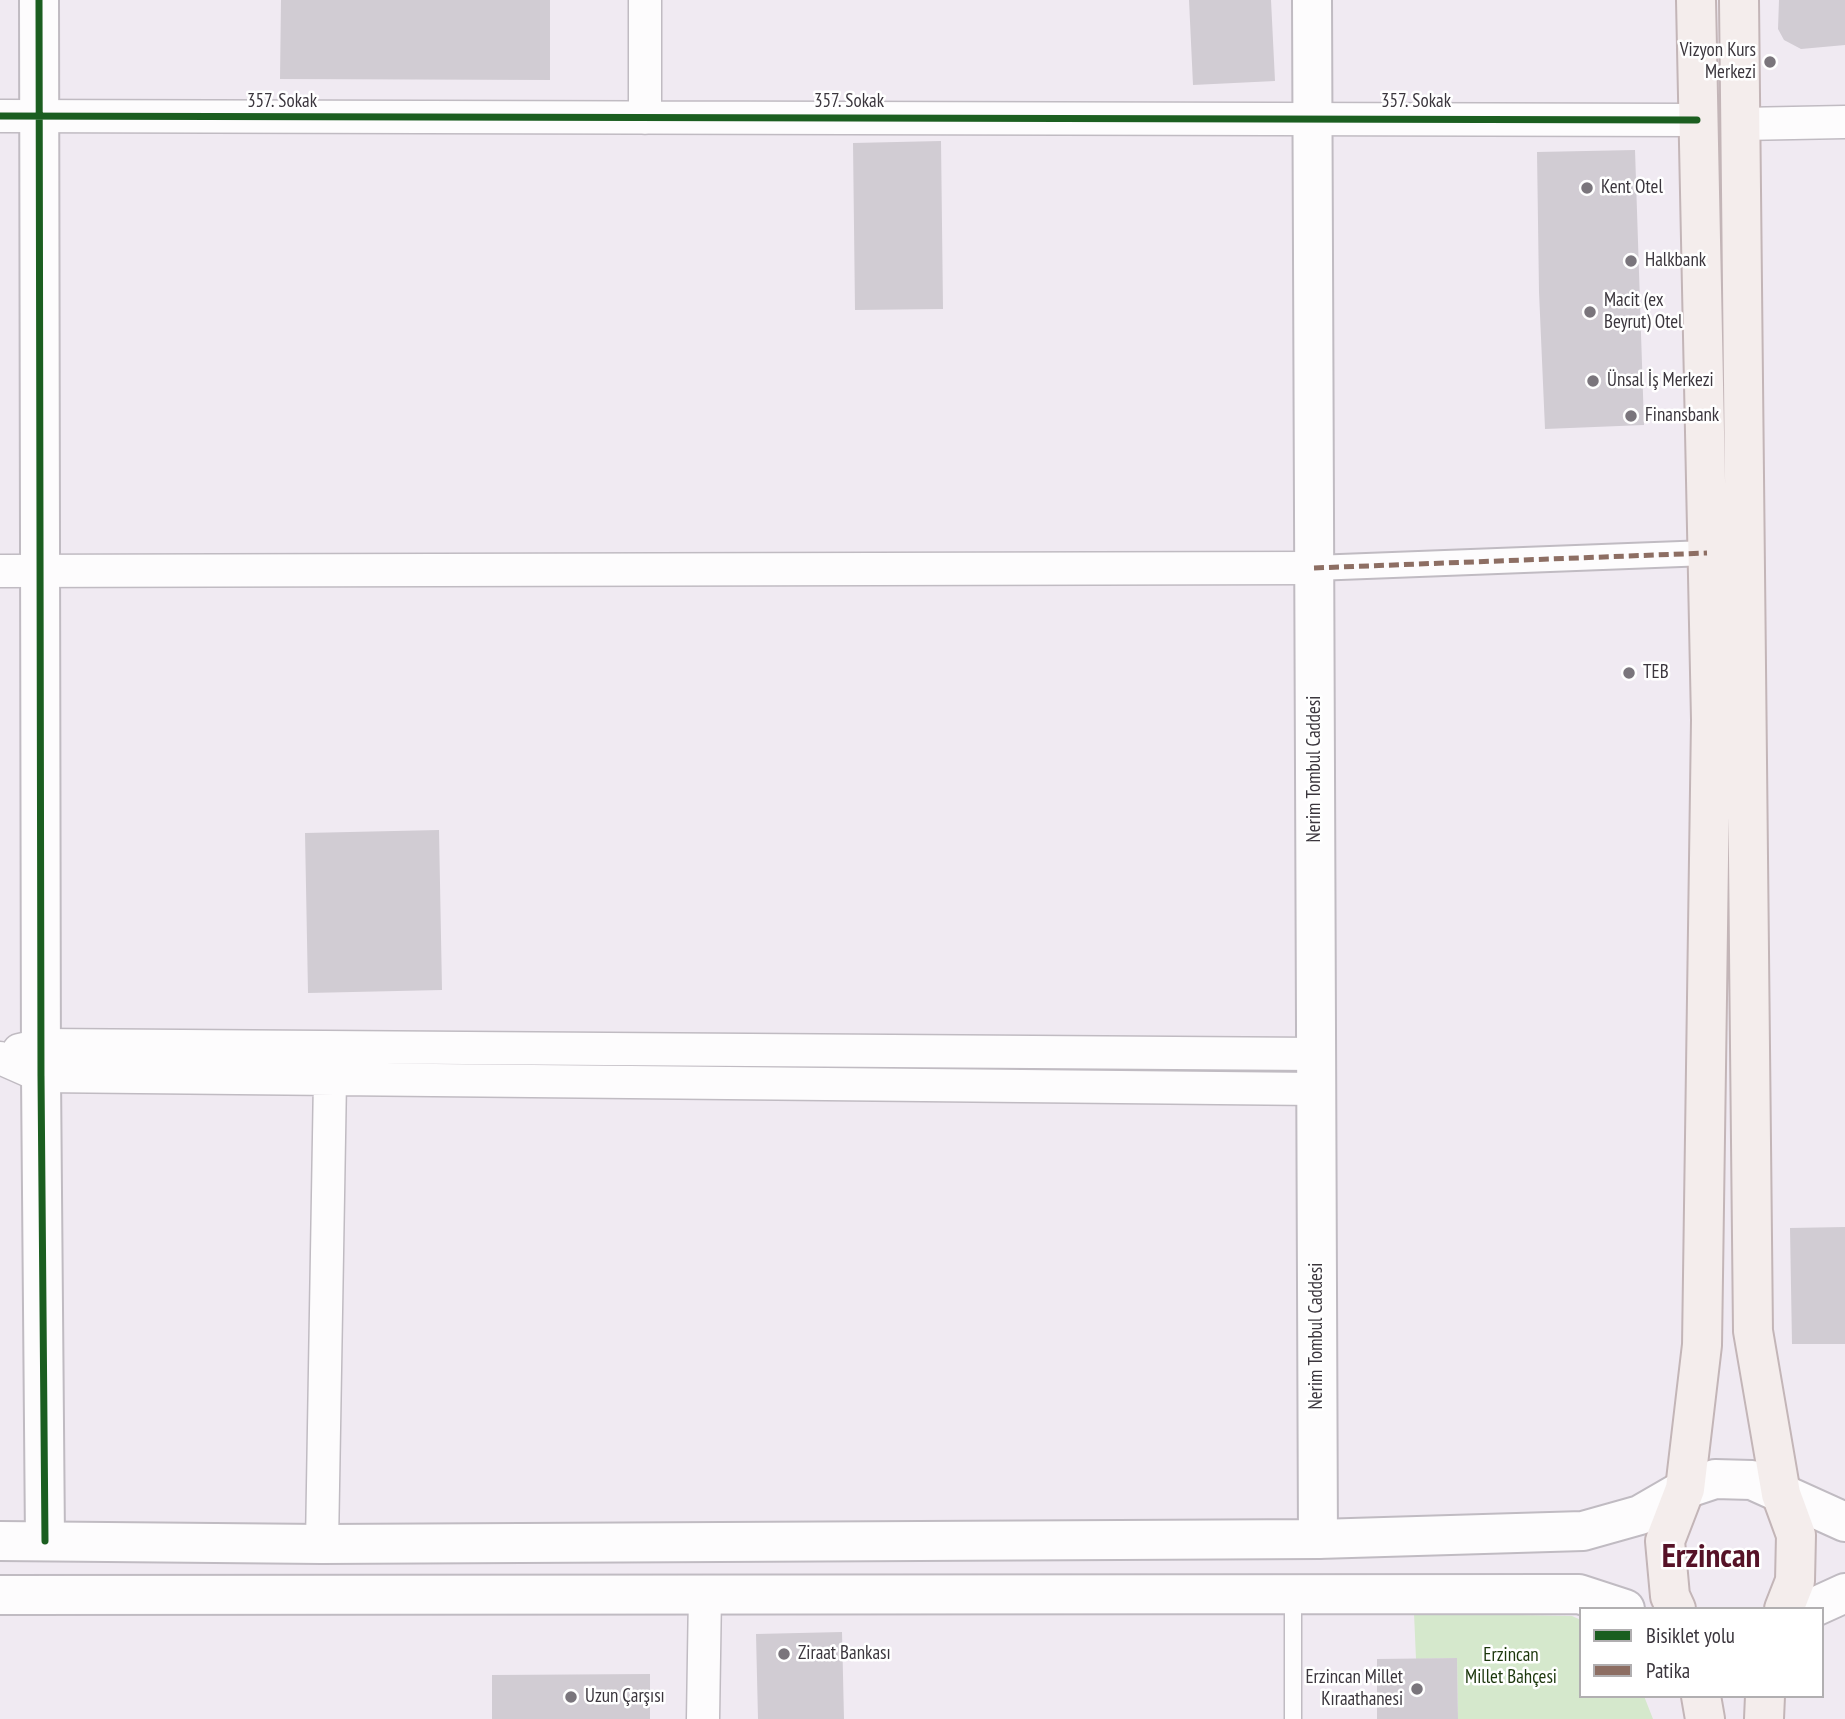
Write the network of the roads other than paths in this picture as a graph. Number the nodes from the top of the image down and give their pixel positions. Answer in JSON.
{"nodes":[{"id":1,"x":39,"y":0,"type":"edge"},
{"id":2,"x":645,"y":0,"type":"edge"},
{"id":3,"x":1312,"y":0,"type":"edge"},
{"id":4,"x":1696,"y":0,"type":"edge"},
{"id":5,"x":1740,"y":0,"type":"edge"},
{"id":6,"x":0,"y":116,"type":"edge"},
{"id":7,"x":39,"y":117,"type":"junction"},
{"id":8,"x":1312,"y":117,"type":"junction"},
{"id":9,"x":645,"y":118,"type":"junction"},
{"id":10,"x":1697,"y":120,"type":"junction"},
{"id":11,"x":1845,"y":122,"type":"edge"},
{"id":12,"x":1741,"y":124,"type":"junction"},
{"id":13,"x":1707,"y":553,"type":"junction"},
{"id":14,"x":1314,"y":568,"type":"junction"},
{"id":15,"x":40,"y":570,"type":"junction"},
{"id":16,"x":0,"y":571,"type":"edge"},
{"id":17,"x":0,"y":1057,"type":"edge"},
{"id":18,"x":41,"y":1060,"type":"junction"},
{"id":19,"x":1316,"y":1072,"type":"junction"},
{"id":20,"x":330,"y":1079,"type":"junction"},
{"id":21,"x":1685,"y":1489,"type":"junction"},
{"id":22,"x":1782,"y":1494,"type":"junction"},
{"id":23,"x":1845,"y":1522,"type":"edge"},
{"id":24,"x":1318,"y":1539,"type":"junction"},
{"id":25,"x":0,"y":1541,"type":"edge"},
{"id":26,"x":45,"y":1541,"type":"junction"},
{"id":27,"x":322,"y":1544,"type":"junction"},
{"id":28,"x":705,"y":1593,"type":"junction"},
{"id":29,"x":1845,"y":1593,"type":"edge"},
{"id":30,"x":1293,"y":1594,"type":"junction"},
{"id":31,"x":0,"y":1595,"type":"edge"},
{"id":32,"x":1619,"y":1607,"type":"edge"},
{"id":33,"x":1675,"y":1607,"type":"edge"},
{"id":34,"x":1785,"y":1607,"type":"edge"},
{"id":35,"x":1814,"y":1607,"type":"edge"},
{"id":36,"x":1701,"y":1698,"type":"edge"},
{"id":37,"x":1765,"y":1698,"type":"edge"},
{"id":38,"x":703,"y":1719,"type":"edge"},
{"id":39,"x":1293,"y":1719,"type":"edge"},
{"id":40,"x":1705,"y":1719,"type":"edge"},
{"id":41,"x":1764,"y":1719,"type":"edge"}],
"edges":[{"from":1,"to":7,"type":"main road"},
{"from":2,"to":9,"type":"street"},
{"from":3,"to":8,"type":"main road","name":"Nerim Tombul Caddesi"},
{"from":4,"to":10,"type":"main road"},
{"from":5,"to":12,"type":"main road"},
{"from":6,"to":7,"type":"street","name":"357. Sokak"},
{"from":7,"to":9,"type":"street","name":"357. Sokak"},
{"from":7,"to":15,"type":"main road"},
{"from":8,"to":9,"type":"street","name":"357. Sokak"},
{"from":8,"to":10,"type":"street","name":"357. Sokak"},
{"from":8,"to":14,"type":"main road","name":"Nerim Tombul Caddesi"},
{"from":10,"to":13,"type":"main road"},
{"from":11,"to":12,"type":"street"},
{"from":12,"to":22,"type":"main road"},
{"from":13,"to":14,"type":"street"},
{"from":13,"to":21,"type":"main road"},
{"from":14,"to":15,"type":"street"},
{"from":14,"to":19,"type":"main road","name":"Nerim Tombul Caddesi"},
{"from":15,"to":16,"type":"street"},
{"from":15,"to":18,"type":"main road"},
{"from":17,"to":18,"type":"street"},
{"from":18,"to":19,"type":"street"},
{"from":18,"to":20,"type":"street"},
{"from":18,"to":26,"type":"main road"},
{"from":19,"to":20,"type":"street"},
{"from":19,"to":24,"type":"main road","name":"Nerim Tombul Caddesi"},
{"from":20,"to":27,"type":"street"},
{"from":21,"to":22,"type":"main road"},
{"from":21,"to":24,"type":"main road"},
{"from":21,"to":33,"type":"main road"},
{"from":22,"to":23,"type":"main road"},
{"from":22,"to":34,"type":"main road"},
{"from":24,"to":27,"type":"main road"},
{"from":25,"to":26,"type":"main road"},
{"from":26,"to":27,"type":"main road"},
{"from":28,"to":30,"type":"main road"},
{"from":28,"to":31,"type":"main road"},
{"from":28,"to":38,"type":"street"},
{"from":29,"to":35,"type":"main road"},
{"from":30,"to":32,"type":"main road"},
{"from":30,"to":39,"type":"lane"},
{"from":36,"to":40,"type":"main road"},
{"from":37,"to":41,"type":"main road"}]}
